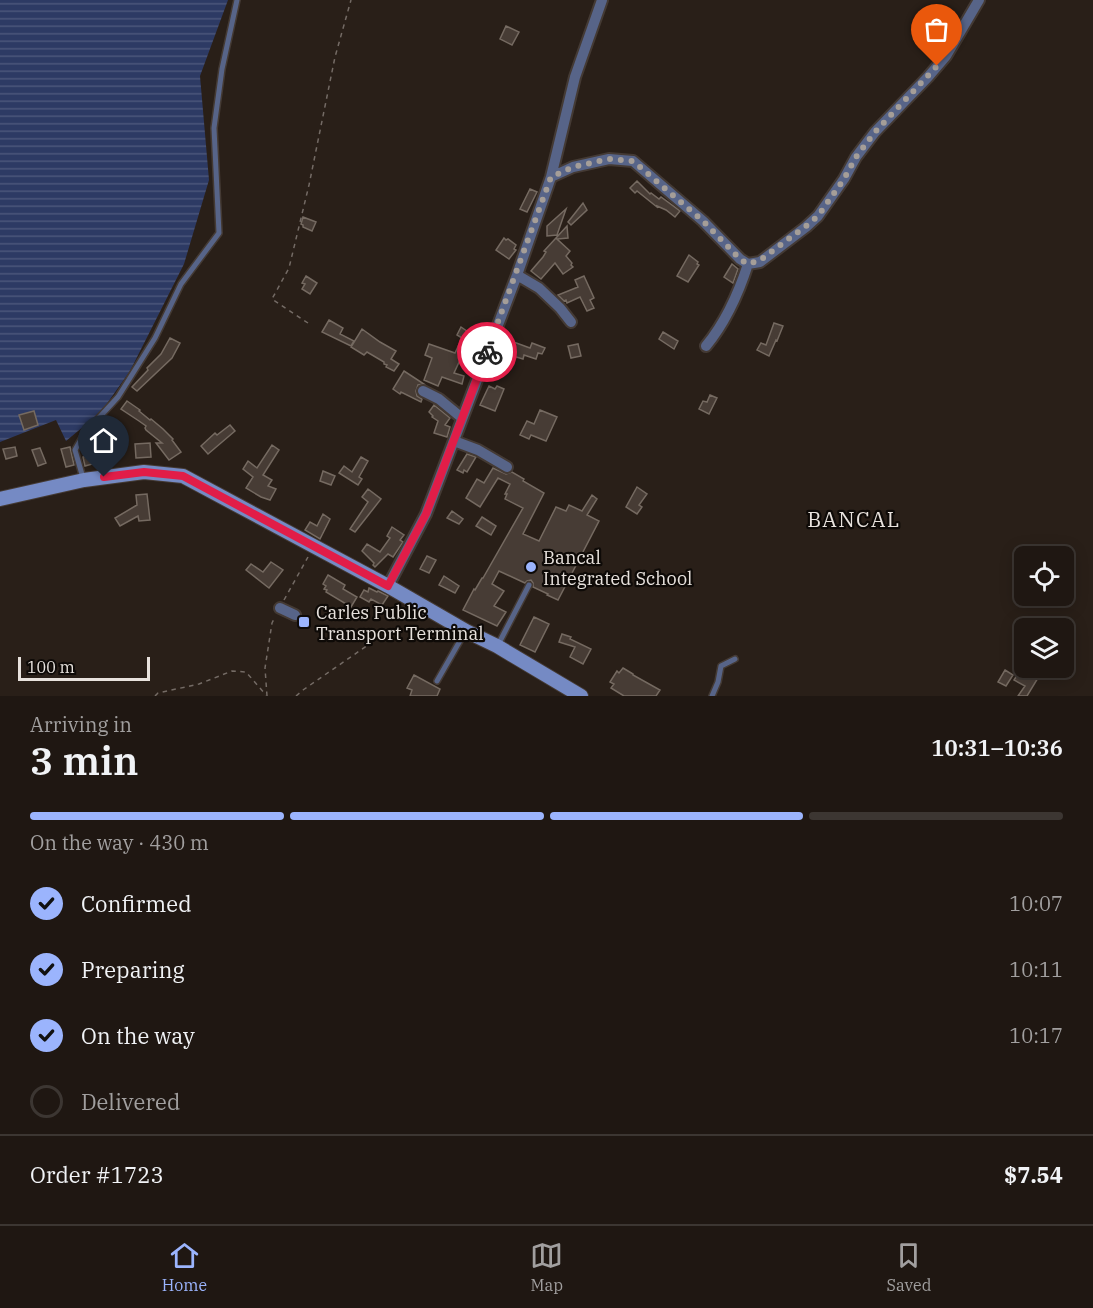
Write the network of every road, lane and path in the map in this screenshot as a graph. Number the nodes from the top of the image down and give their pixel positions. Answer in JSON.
{"nodes":[{"id":1,"x":237,"y":0,"type":"edge"},
{"id":2,"x":351,"y":0,"type":"edge"},
{"id":3,"x":602,"y":0,"type":"edge"},
{"id":4,"x":979,"y":0,"type":"edge"},
{"id":5,"x":551,"y":177,"type":"junction"},
{"id":6,"x":747,"y":264,"type":"junction"},
{"id":7,"x":517,"y":275,"type":"junction"},
{"id":8,"x":571,"y":322,"type":"dead end"},
{"id":9,"x":308,"y":323,"type":"dead end"},
{"id":10,"x":706,"y":346,"type":"dead end"},
{"id":11,"x":423,"y":391,"type":"dead end"},
{"id":12,"x":462,"y":417,"type":"junction"},
{"id":13,"x":454,"y":441,"type":"junction"},
{"id":14,"x":507,"y":467,"type":"dead end"},
{"id":15,"x":84,"y":480,"type":"junction"},
{"id":16,"x":0,"y":500,"type":"edge"},
{"id":17,"x":529,"y":585,"type":"dead end"},
{"id":18,"x":388,"y":586,"type":"junction"},
{"id":19,"x":280,"y":608,"type":"dead end"},
{"id":20,"x":295,"y":615,"type":"dead end"},
{"id":21,"x":466,"y":631,"type":"junction"},
{"id":22,"x":368,"y":645,"type":"dead end"},
{"id":23,"x":497,"y":646,"type":"junction"},
{"id":24,"x":735,"y":659,"type":"dead end"},
{"id":25,"x":436,"y":681,"type":"dead end"},
{"id":26,"x":155,"y":696,"type":"edge"},
{"id":27,"x":267,"y":696,"type":"edge"},
{"id":28,"x":296,"y":696,"type":"edge"},
{"id":29,"x":581,"y":696,"type":"edge"},
{"id":30,"x":712,"y":696,"type":"edge"}],
"edges":[{"from":1,"to":15,"type":"lane"},
{"from":2,"to":9,"type":"path"},
{"from":3,"to":5,"type":"street"},
{"from":4,"to":6,"type":"street"},
{"from":5,"to":6,"type":"street"},
{"from":5,"to":7,"type":"street"},
{"from":6,"to":10,"type":"street"},
{"from":7,"to":8,"type":"street"},
{"from":7,"to":12,"type":"street"},
{"from":11,"to":12,"type":"street"},
{"from":12,"to":13,"type":"street"},
{"from":13,"to":14,"type":"street"},
{"from":13,"to":18,"type":"street"},
{"from":15,"to":16,"type":"main road"},
{"from":15,"to":18,"type":"main road"},
{"from":17,"to":23,"type":"lane"},
{"from":18,"to":21,"type":"main road"},
{"from":19,"to":20,"type":"street"},
{"from":21,"to":23,"type":"main road"},
{"from":21,"to":25,"type":"lane"},
{"from":22,"to":28,"type":"path"},
{"from":23,"to":29,"type":"main road"},
{"from":24,"to":30,"type":"lane"},
{"from":26,"to":27,"type":"path"}]}
